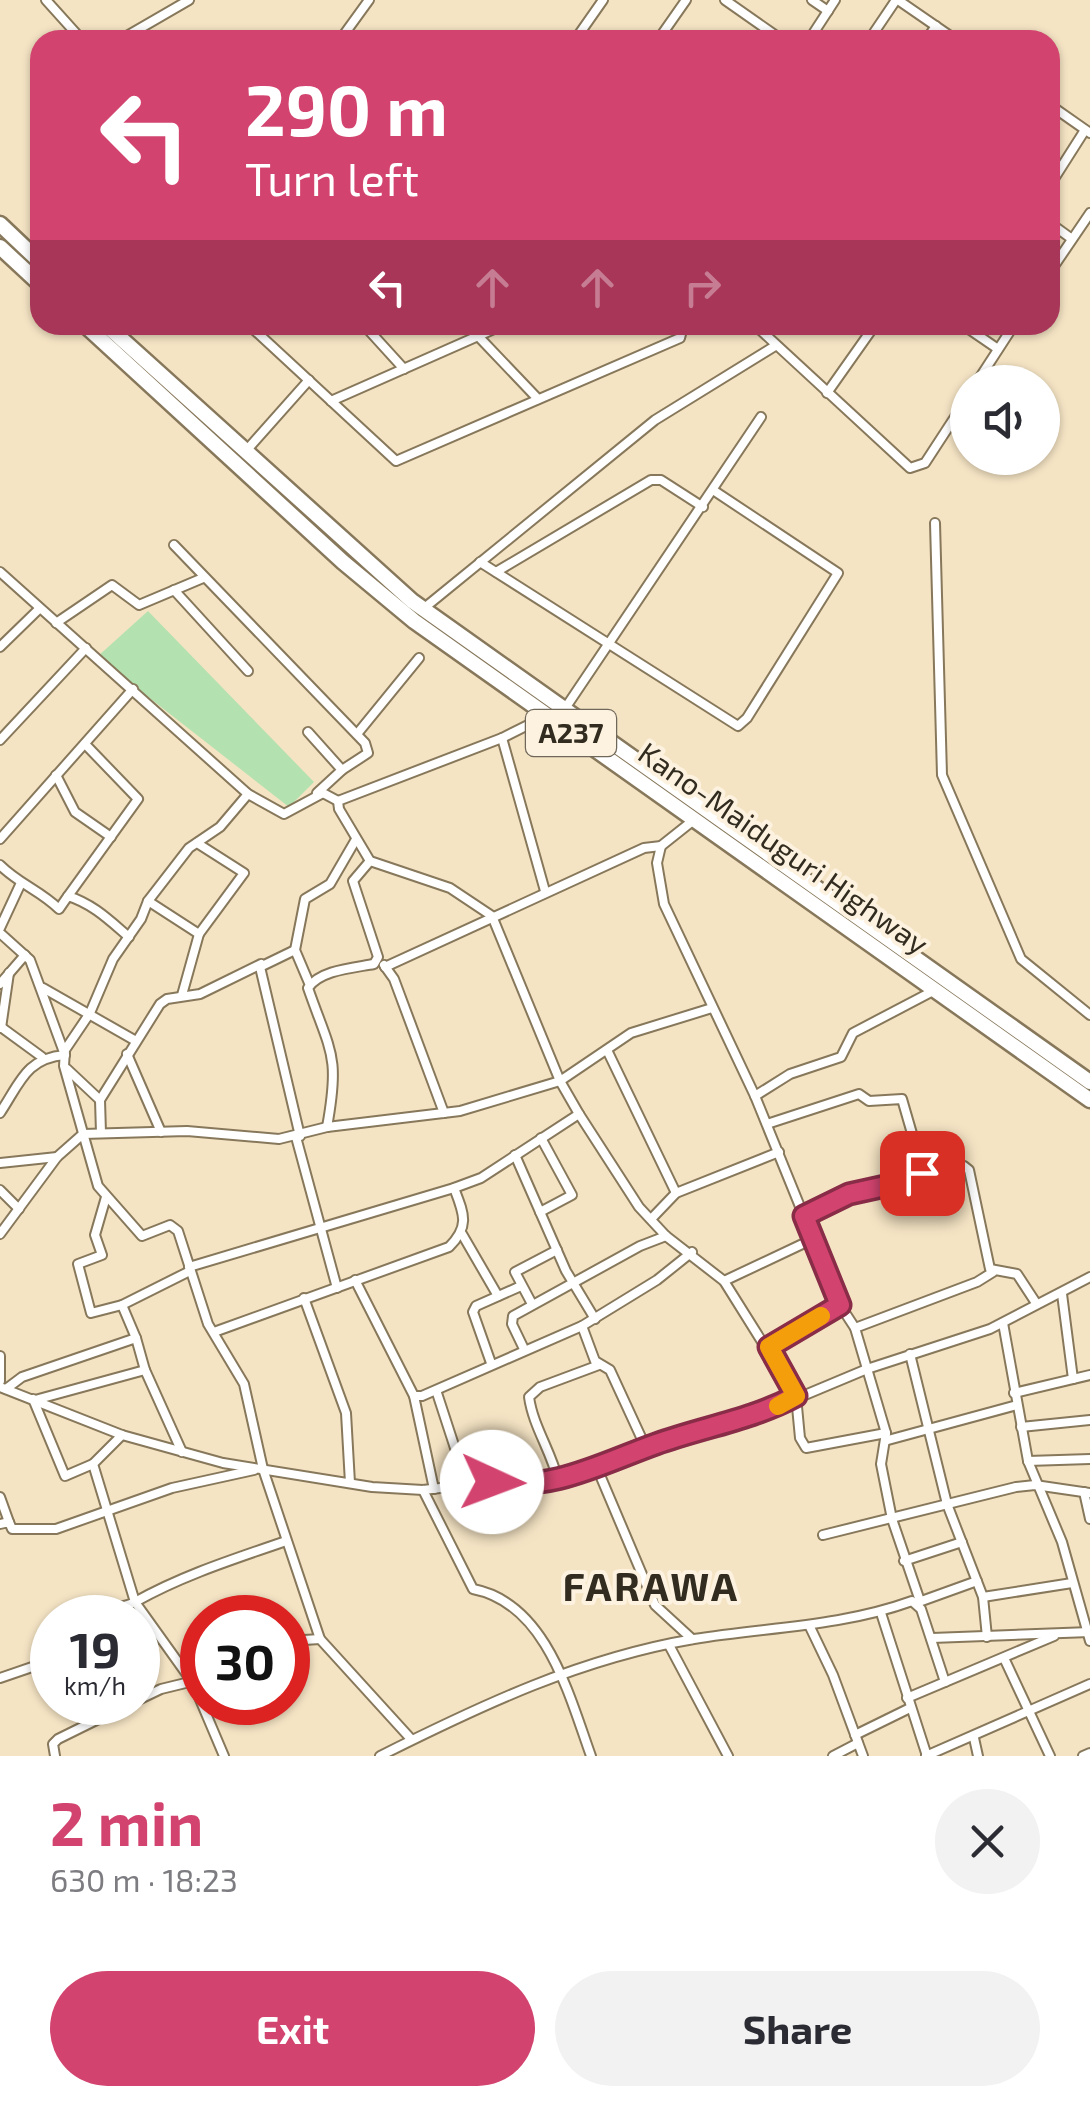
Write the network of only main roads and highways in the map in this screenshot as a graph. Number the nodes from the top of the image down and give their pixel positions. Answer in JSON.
{"nodes":[{"id":1,"x":0,"y":224,"type":"edge"},
{"id":2,"x":0,"y":247,"type":"edge"},
{"id":3,"x":30,"y":252,"type":"edge"},
{"id":4,"x":30,"y":275,"type":"edge"},
{"id":5,"x":96,"y":335,"type":"edge"},
{"id":6,"x":117,"y":335,"type":"edge"},
{"id":7,"x":418,"y":615,"type":"junction"},
{"id":8,"x":1090,"y":1082,"type":"edge"},
{"id":9,"x":1090,"y":1100,"type":"edge"}],
"edges":[{"from":1,"to":3,"type":"highway"},
{"from":2,"to":4,"type":"highway"},
{"from":5,"to":7,"type":"highway","name":"Kano-Maiduguri Highway","number":"A237"},
{"from":6,"to":7,"type":"highway","name":"Kano-Maiduguri Highway","number":"A237"},
{"from":7,"to":8,"type":"highway","name":"Kano-Maiduguri Highway","number":"A237"},
{"from":7,"to":9,"type":"highway","name":"Kano-Maiduguri Highway","number":"A237"}]}
